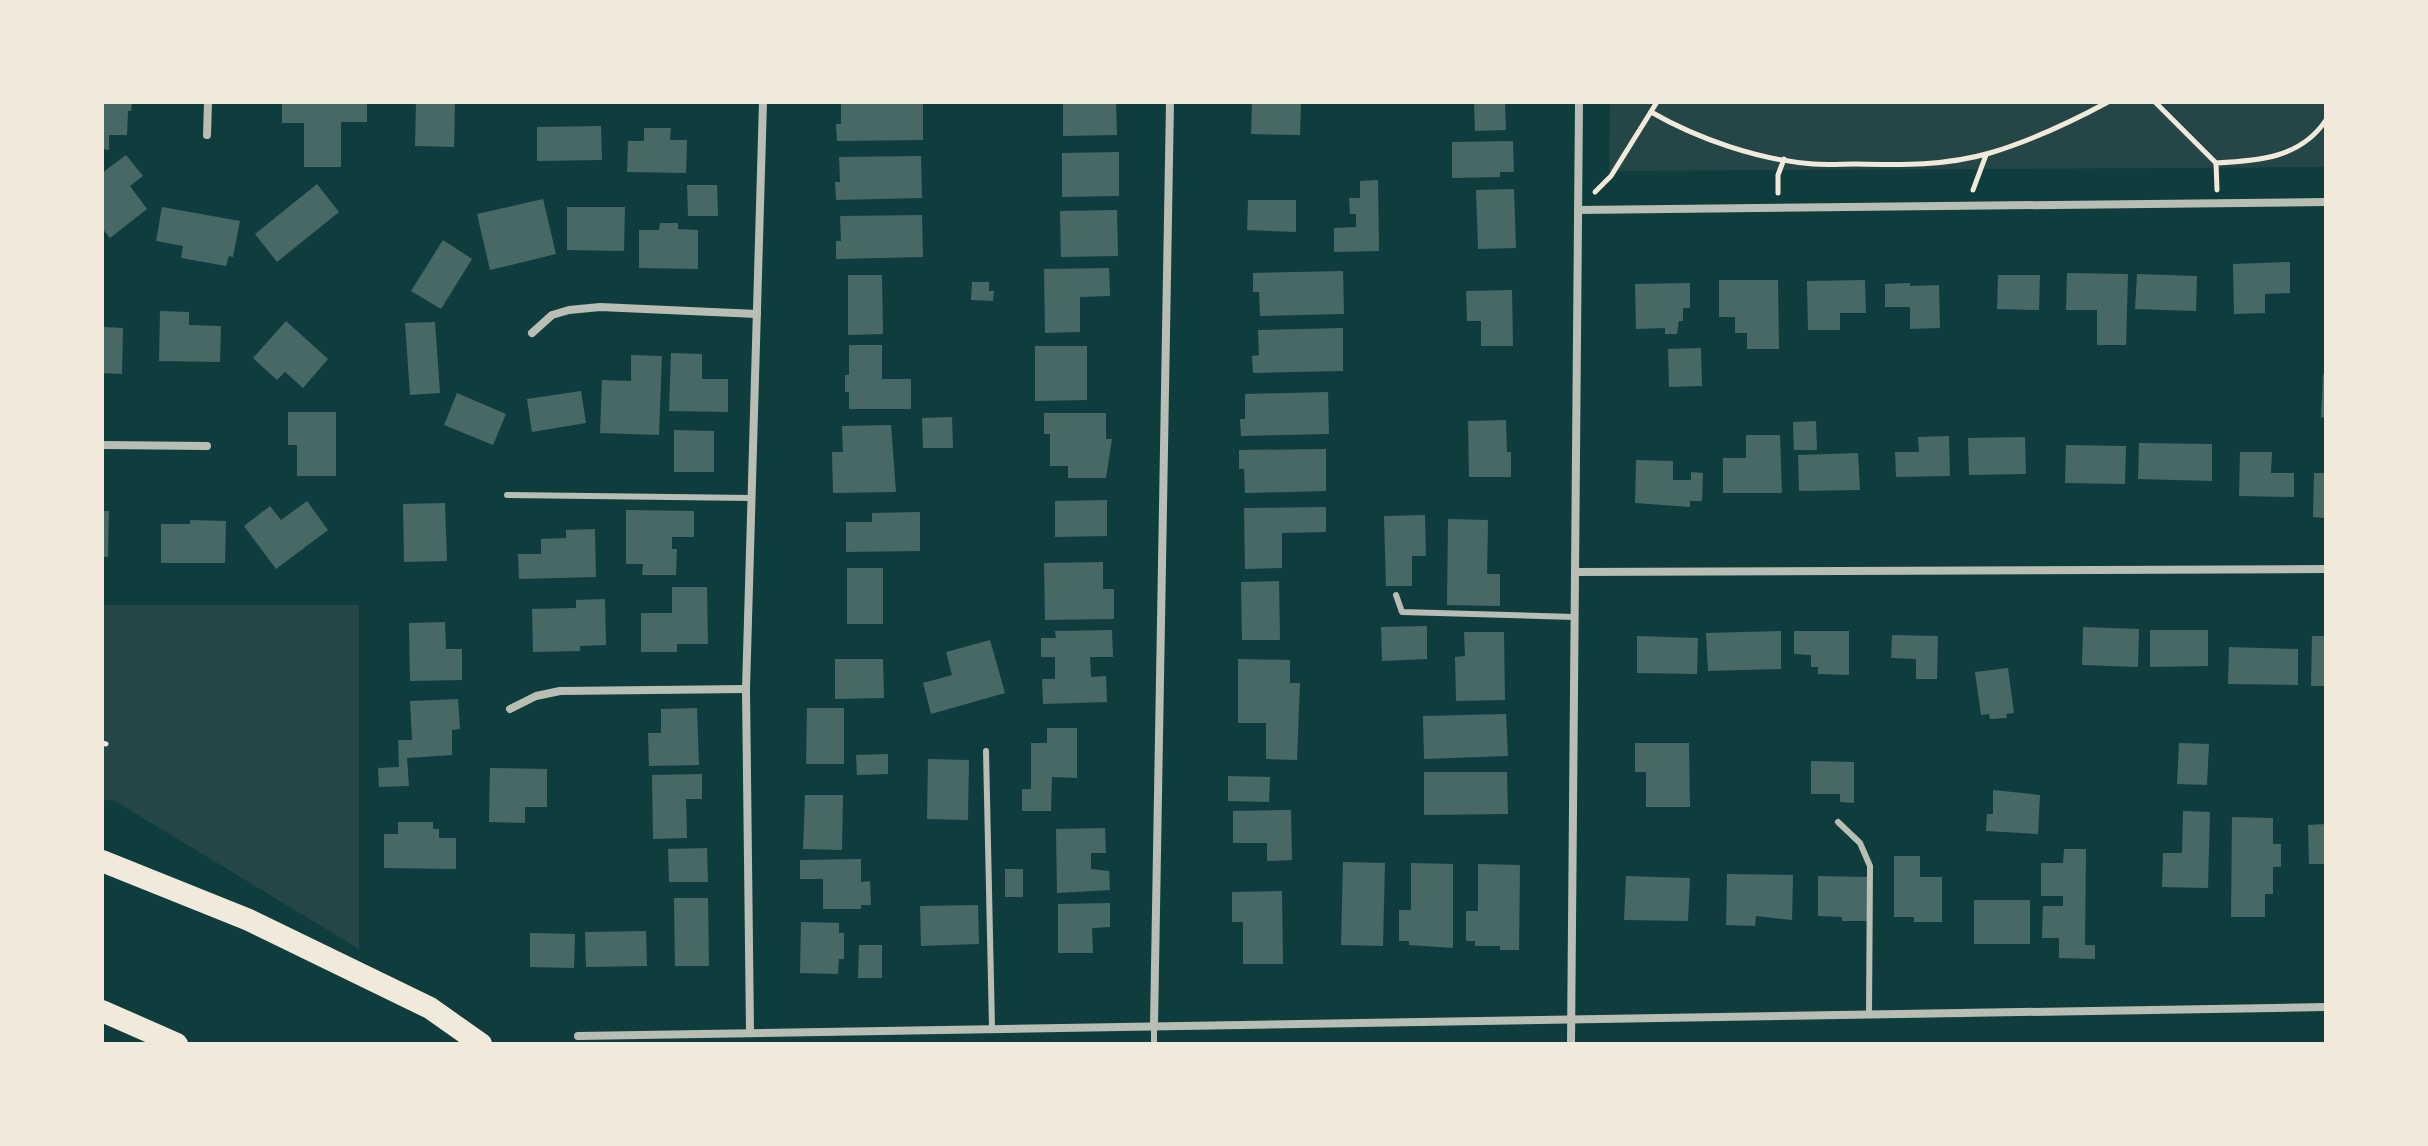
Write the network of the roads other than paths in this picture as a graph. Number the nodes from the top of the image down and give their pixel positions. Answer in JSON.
{"nodes":[{"id":1,"x":208,"y":102,"type":"edge"},
{"id":2,"x":763,"y":102,"type":"edge"},
{"id":3,"x":1170,"y":102,"type":"edge"},
{"id":4,"x":1579,"y":102,"type":"edge"},
{"id":5,"x":207,"y":135,"type":"dead end"},
{"id":6,"x":2326,"y":202,"type":"edge"},
{"id":7,"x":1578,"y":210,"type":"junction"},
{"id":8,"x":757,"y":314,"type":"junction"},
{"id":9,"x":532,"y":333,"type":"dead end"},
{"id":10,"x":102,"y":445,"type":"edge"},
{"id":11,"x":207,"y":446,"type":"dead end"},
{"id":12,"x":507,"y":495,"type":"dead end"},
{"id":13,"x":752,"y":498,"type":"junction"},
{"id":14,"x":2326,"y":569,"type":"edge"},
{"id":15,"x":1575,"y":572,"type":"junction"},
{"id":16,"x":1396,"y":595,"type":"dead end"},
{"id":17,"x":1575,"y":617,"type":"junction"},
{"id":18,"x":746,"y":689,"type":"junction"},
{"id":19,"x":510,"y":709,"type":"dead end"},
{"id":20,"x":986,"y":751,"type":"dead end"},
{"id":21,"x":1838,"y":822,"type":"dead end"},
{"id":22,"x":102,"y":861,"type":"edge"},
{"id":23,"x":2326,"y":1007,"type":"edge"},
{"id":24,"x":102,"y":1011,"type":"edge"},
{"id":25,"x":1869,"y":1015,"type":"junction"},
{"id":26,"x":1571,"y":1021,"type":"junction"},
{"id":27,"x":1154,"y":1025,"type":"junction"},
{"id":28,"x":992,"y":1028,"type":"junction"},
{"id":29,"x":750,"y":1032,"type":"junction"},
{"id":30,"x":578,"y":1036,"type":"dead end"},
{"id":31,"x":177,"y":1044,"type":"edge"},
{"id":32,"x":481,"y":1044,"type":"edge"},
{"id":33,"x":1154,"y":1044,"type":"edge"},
{"id":34,"x":1571,"y":1044,"type":"edge"}],
"edges":[{"from":1,"to":5,"type":"street"},
{"from":2,"to":8,"type":"street"},
{"from":3,"to":27,"type":"street"},
{"from":4,"to":7,"type":"street"},
{"from":6,"to":7,"type":"street"},
{"from":7,"to":15,"type":"street"},
{"from":8,"to":9,"type":"street"},
{"from":8,"to":13,"type":"street"},
{"from":10,"to":11,"type":"street"},
{"from":12,"to":13,"type":"lane"},
{"from":13,"to":18,"type":"street"},
{"from":14,"to":15,"type":"street"},
{"from":15,"to":17,"type":"street"},
{"from":16,"to":17,"type":"lane"},
{"from":17,"to":26,"type":"street"},
{"from":18,"to":19,"type":"street"},
{"from":18,"to":29,"type":"street"},
{"from":20,"to":28,"type":"lane"},
{"from":21,"to":25,"type":"lane"},
{"from":22,"to":32,"type":"highway"},
{"from":23,"to":25,"type":"street"},
{"from":24,"to":31,"type":"highway"},
{"from":25,"to":26,"type":"street"},
{"from":26,"to":27,"type":"street"},
{"from":26,"to":34,"type":"street"},
{"from":27,"to":28,"type":"street"},
{"from":27,"to":33,"type":"lane"},
{"from":28,"to":29,"type":"street"},
{"from":29,"to":30,"type":"street"}]}
